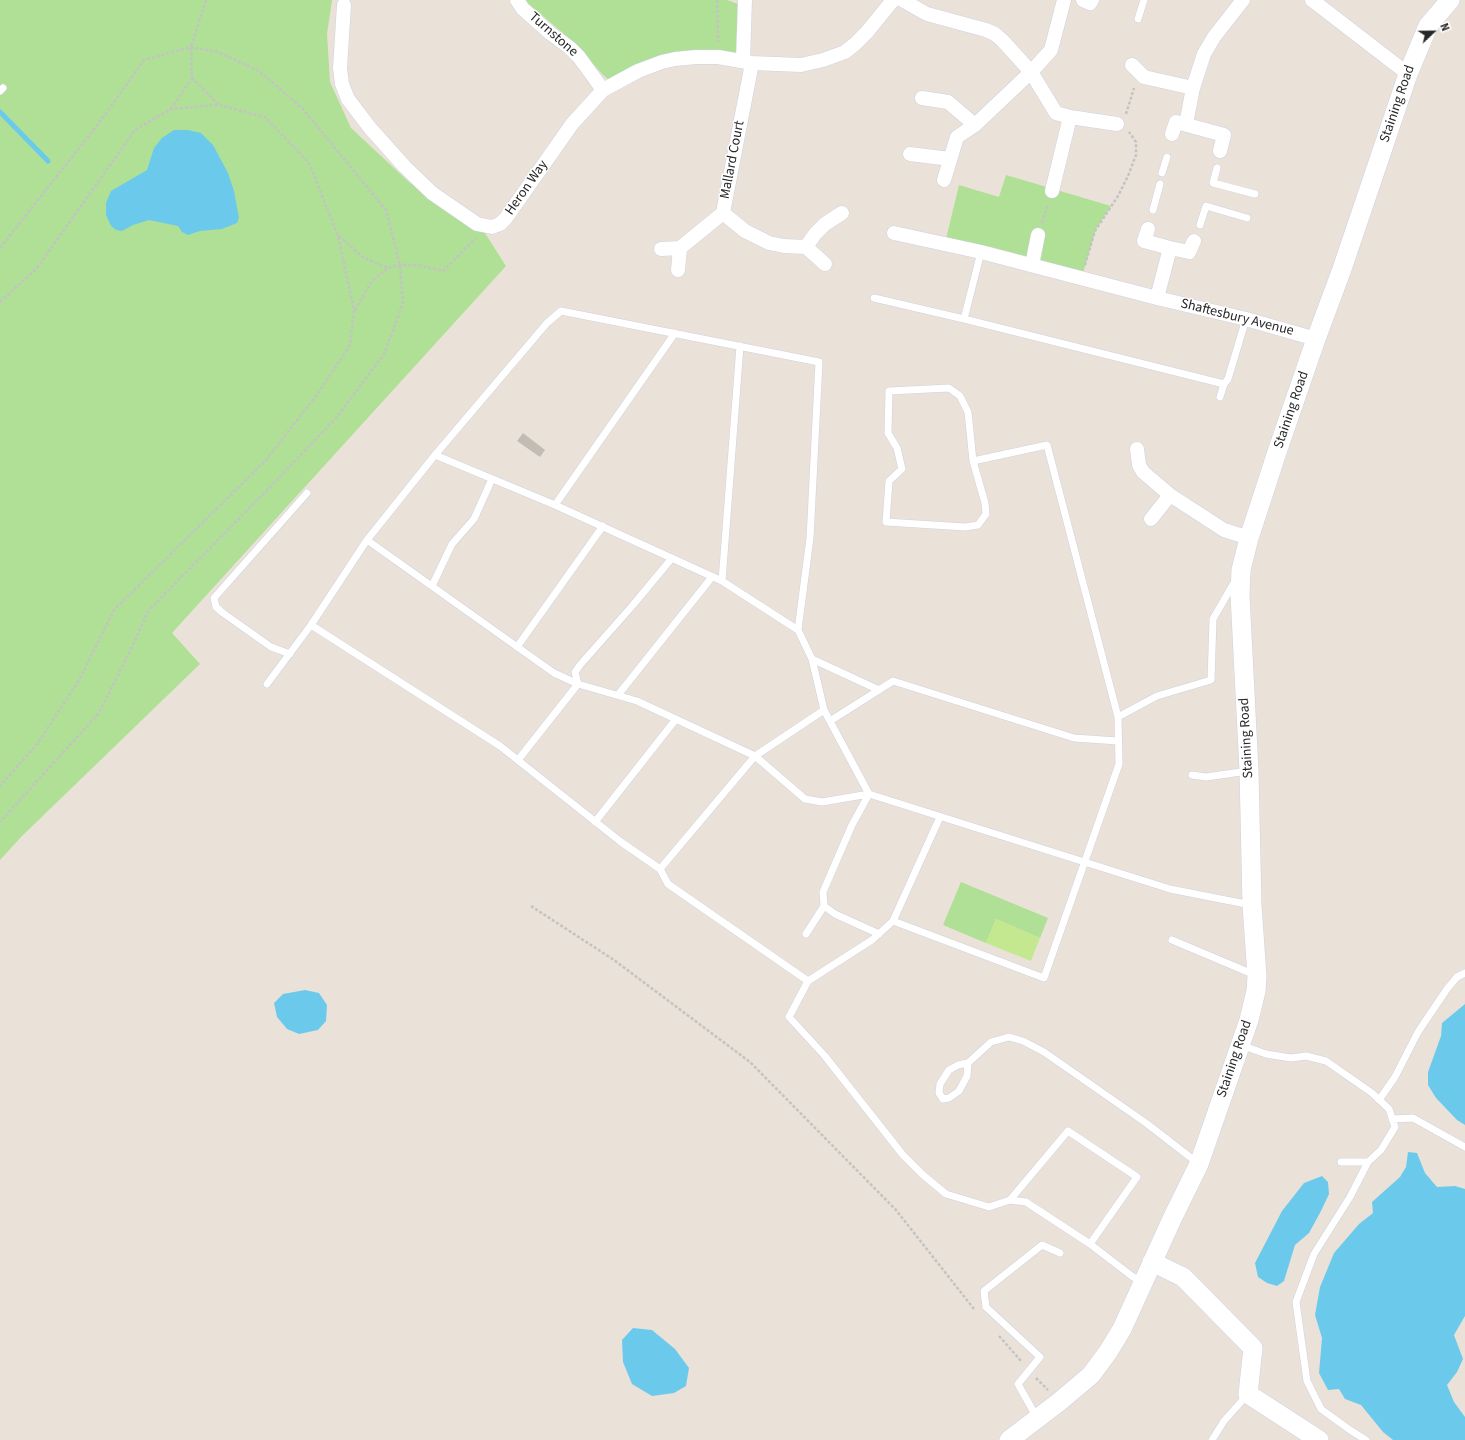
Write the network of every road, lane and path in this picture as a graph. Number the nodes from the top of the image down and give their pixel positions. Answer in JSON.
{"nodes":[{"id":1,"x":206,"y":0,"type":"edge"},
{"id":2,"x":517,"y":0,"type":"edge"},
{"id":3,"x":717,"y":0,"type":"edge"},
{"id":4,"x":745,"y":0,"type":"edge"},
{"id":5,"x":893,"y":0,"type":"edge"},
{"id":6,"x":902,"y":0,"type":"edge"},
{"id":7,"x":1064,"y":0,"type":"edge"},
{"id":8,"x":1083,"y":0,"type":"edge"},
{"id":9,"x":1092,"y":0,"type":"edge"},
{"id":10,"x":1144,"y":0,"type":"edge"},
{"id":11,"x":1243,"y":0,"type":"edge"},
{"id":12,"x":1312,"y":0,"type":"edge"},
{"id":13,"x":1450,"y":0,"type":"edge"},
{"id":14,"x":344,"y":5,"type":"dead end"},
{"id":15,"x":1138,"y":19,"type":"dead end"},
{"id":16,"x":191,"y":47,"type":"junction"},
{"id":17,"x":718,"y":57,"type":"junction"},
{"id":18,"x":747,"y":62,"type":"junction"},
{"id":19,"x":1132,"y":65,"type":"dead end"},
{"id":20,"x":1031,"y":72,"type":"junction"},
{"id":21,"x":1408,"y":74,"type":"junction"},
{"id":22,"x":1144,"y":77,"type":"junction"},
{"id":23,"x":192,"y":78,"type":"junction"},
{"id":24,"x":1194,"y":88,"type":"junction"},
{"id":25,"x":603,"y":90,"type":"junction"},
{"id":26,"x":922,"y":98,"type":"dead end"},
{"id":27,"x":219,"y":105,"type":"junction"},
{"id":28,"x":171,"y":109,"type":"junction"},
{"id":29,"x":1070,"y":117,"type":"junction"},
{"id":30,"x":1123,"y":123,"type":"junction"},
{"id":31,"x":1186,"y":124,"type":"junction"},
{"id":32,"x":975,"y":125,"type":"junction"},
{"id":33,"x":1172,"y":134,"type":"dead end"},
{"id":34,"x":1220,"y":151,"type":"dead end"},
{"id":35,"x":910,"y":154,"type":"dead end"},
{"id":36,"x":1167,"y":157,"type":"dead end"},
{"id":37,"x":950,"y":159,"type":"junction"},
{"id":38,"x":1217,"y":168,"type":"dead end"},
{"id":39,"x":1162,"y":173,"type":"dead end"},
{"id":40,"x":944,"y":180,"type":"dead end"},
{"id":41,"x":1160,"y":184,"type":"dead end"},
{"id":42,"x":1052,"y":190,"type":"joint"},
{"id":43,"x":1255,"y":194,"type":"dead end"},
{"id":44,"x":1153,"y":210,"type":"dead end"},
{"id":45,"x":723,"y":213,"type":"junction"},
{"id":46,"x":842,"y":213,"type":"dead end"},
{"id":47,"x":1247,"y":218,"type":"dead end"},
{"id":48,"x":1200,"y":225,"type":"dead end"},
{"id":49,"x":488,"y":227,"type":"junction"},
{"id":50,"x":1148,"y":229,"type":"dead end"},
{"id":51,"x":894,"y":233,"type":"dead end"},
{"id":52,"x":338,"y":236,"type":"junction"},
{"id":53,"x":1038,"y":236,"type":"joint"},
{"id":54,"x":1194,"y":241,"type":"dead end"},
{"id":55,"x":806,"y":247,"type":"junction"},
{"id":56,"x":0,"y":248,"type":"edge"},
{"id":57,"x":661,"y":248,"type":"dead end"},
{"id":58,"x":680,"y":248,"type":"junction"},
{"id":59,"x":1170,"y":248,"type":"junction"},
{"id":60,"x":981,"y":252,"type":"junction"},
{"id":61,"x":825,"y":264,"type":"dead end"},
{"id":62,"x":400,"y":265,"type":"junction"},
{"id":63,"x":1032,"y":265,"type":"junction"},
{"id":64,"x":388,"y":268,"type":"junction"},
{"id":65,"x":678,"y":270,"type":"dead end"},
{"id":66,"x":1082,"y":277,"type":"junction"},
{"id":67,"x":874,"y":298,"type":"dead end"},
{"id":68,"x":1158,"y":298,"type":"junction"},
{"id":69,"x":0,"y":302,"type":"edge"},
{"id":70,"x":354,"y":310,"type":"junction"},
{"id":71,"x":964,"y":319,"type":"junction"},
{"id":72,"x":1246,"y":319,"type":"junction"},
{"id":73,"x":675,"y":333,"type":"junction"},
{"id":74,"x":1316,"y":339,"type":"junction"},
{"id":75,"x":740,"y":346,"type":"junction"},
{"id":76,"x":1224,"y":384,"type":"junction"},
{"id":77,"x":1220,"y":397,"type":"dead end"},
{"id":78,"x":1137,"y":449,"type":"dead end"},
{"id":79,"x":435,"y":455,"type":"junction"},
{"id":80,"x":973,"y":461,"type":"junction"},
{"id":81,"x":492,"y":479,"type":"junction"},
{"id":82,"x":307,"y":493,"type":"dead end"},
{"id":83,"x":1170,"y":495,"type":"junction"},
{"id":84,"x":555,"y":505,"type":"junction"},
{"id":85,"x":1150,"y":519,"type":"dead end"},
{"id":86,"x":603,"y":526,"type":"junction"},
{"id":87,"x":1249,"y":538,"type":"junction"},
{"id":88,"x":367,"y":540,"type":"junction"},
{"id":89,"x":672,"y":558,"type":"junction"},
{"id":90,"x":1241,"y":570,"type":"junction"},
{"id":91,"x":712,"y":576,"type":"junction"},
{"id":92,"x":722,"y":581,"type":"junction"},
{"id":93,"x":432,"y":586,"type":"junction"},
{"id":94,"x":311,"y":625,"type":"junction"},
{"id":95,"x":798,"y":630,"type":"junction"},
{"id":96,"x":517,"y":646,"type":"junction"},
{"id":97,"x":290,"y":654,"type":"junction"},
{"id":98,"x":812,"y":659,"type":"junction"},
{"id":99,"x":267,"y":684,"type":"dead end"},
{"id":100,"x":578,"y":684,"type":"junction"},
{"id":101,"x":879,"y":690,"type":"junction"},
{"id":102,"x":618,"y":695,"type":"junction"},
{"id":103,"x":824,"y":710,"type":"junction"},
{"id":104,"x":1118,"y":717,"type":"junction"},
{"id":105,"x":676,"y":719,"type":"junction"},
{"id":106,"x":830,"y":721,"type":"junction"},
{"id":107,"x":1118,"y":741,"type":"junction"},
{"id":108,"x":755,"y":756,"type":"junction"},
{"id":109,"x":518,"y":760,"type":"junction"},
{"id":110,"x":1248,"y":771,"type":"junction"},
{"id":111,"x":1192,"y":775,"type":"dead end"},
{"id":112,"x":0,"y":786,"type":"edge"},
{"id":113,"x":869,"y":794,"type":"junction"},
{"id":114,"x":940,"y":817,"type":"junction"},
{"id":115,"x":0,"y":822,"type":"edge"},
{"id":116,"x":595,"y":822,"type":"junction"},
{"id":117,"x":1085,"y":863,"type":"junction"},
{"id":118,"x":660,"y":869,"type":"junction"},
{"id":119,"x":1252,"y":905,"type":"junction"},
{"id":120,"x":531,"y":906,"type":"dead end"},
{"id":121,"x":824,"y":906,"type":"junction"},
{"id":122,"x":893,"y":921,"type":"junction"},
{"id":123,"x":806,"y":934,"type":"dead end"},
{"id":124,"x":879,"y":934,"type":"junction"},
{"id":125,"x":1172,"y":940,"type":"dead end"},
{"id":126,"x":1465,"y":972,"type":"edge"},
{"id":127,"x":1257,"y":976,"type":"junction"},
{"id":128,"x":808,"y":981,"type":"junction"},
{"id":129,"x":1240,"y":1045,"type":"junction"},
{"id":130,"x":968,"y":1063,"type":"junction"},
{"id":131,"x":1379,"y":1100,"type":"junction"},
{"id":132,"x":1392,"y":1119,"type":"junction"},
{"id":133,"x":1465,"y":1147,"type":"edge"},
{"id":134,"x":1341,"y":1162,"type":"dead end"},
{"id":135,"x":1368,"y":1162,"type":"junction"},
{"id":136,"x":1199,"y":1164,"type":"junction"},
{"id":137,"x":1010,"y":1200,"type":"junction"},
{"id":138,"x":1090,"y":1244,"type":"junction"},
{"id":139,"x":1060,"y":1253,"type":"dead end"},
{"id":140,"x":1152,"y":1262,"type":"junction"},
{"id":141,"x":1143,"y":1282,"type":"junction"},
{"id":142,"x":978,"y":1314,"type":"dead end"},
{"id":143,"x":993,"y":1331,"type":"dead end"},
{"id":144,"x":1029,"y":1370,"type":"junction"},
{"id":145,"x":1248,"y":1394,"type":"junction"},
{"id":146,"x":1059,"y":1402,"type":"junction"},
{"id":147,"x":1037,"y":1419,"type":"junction"},
{"id":148,"x":1009,"y":1440,"type":"edge"},
{"id":149,"x":1212,"y":1440,"type":"edge"},
{"id":150,"x":1319,"y":1440,"type":"edge"},
{"id":151,"x":1366,"y":1440,"type":"edge"}],
"edges":[{"from":1,"to":16,"type":"path"},
{"from":2,"to":25,"type":"street","name":"Turnstone"},
{"from":3,"to":17,"type":"path"},
{"from":4,"to":18,"type":"street"},
{"from":5,"to":18,"type":"street","name":"Heron Way"},
{"from":6,"to":20,"type":"street"},
{"from":7,"to":20,"type":"street"},
{"from":8,"to":9,"type":"street"},
{"from":10,"to":15,"type":"lane"},
{"from":11,"to":24,"type":"street"},
{"from":12,"to":21,"type":"street"},
{"from":13,"to":21,"type":"street","name":"Staining Road"},
{"from":14,"to":49,"type":"street"},
{"from":16,"to":23,"type":"path"},
{"from":16,"to":56,"type":"path"},
{"from":16,"to":62,"type":"path"},
{"from":17,"to":18,"type":"street","name":"Heron Way"},
{"from":17,"to":25,"type":"street","name":"Heron Way"},
{"from":18,"to":45,"type":"street","name":"Mallard Court"},
{"from":19,"to":22,"type":"street"},
{"from":20,"to":29,"type":"street"},
{"from":20,"to":32,"type":"street"},
{"from":21,"to":74,"type":"street","name":"Staining Road"},
{"from":22,"to":24,"type":"street"},
{"from":22,"to":30,"type":"path"},
{"from":23,"to":27,"type":"path"},
{"from":23,"to":28,"type":"path"},
{"from":24,"to":31,"type":"street"},
{"from":25,"to":49,"type":"street","name":"Heron Way"},
{"from":26,"to":32,"type":"street"},
{"from":27,"to":28,"type":"path"},
{"from":27,"to":52,"type":"path"},
{"from":28,"to":69,"type":"path"},
{"from":29,"to":30,"type":"street"},
{"from":29,"to":42,"type":"street"},
{"from":30,"to":66,"type":"path"},
{"from":31,"to":33,"type":"street"},
{"from":31,"to":34,"type":"street"},
{"from":32,"to":37,"type":"street"},
{"from":35,"to":37,"type":"street"},
{"from":36,"to":39,"type":"lane"},
{"from":37,"to":40,"type":"street"},
{"from":38,"to":43,"type":"lane"},
{"from":41,"to":44,"type":"lane"},
{"from":42,"to":53,"type":"path"},
{"from":45,"to":55,"type":"street","name":"Mallard Court"},
{"from":45,"to":58,"type":"street"},
{"from":46,"to":55,"type":"street"},
{"from":47,"to":48,"type":"lane"},
{"from":49,"to":62,"type":"path"},
{"from":50,"to":59,"type":"street"},
{"from":51,"to":60,"type":"street","name":"Shaftesbury Avenue"},
{"from":52,"to":64,"type":"path"},
{"from":52,"to":70,"type":"path"},
{"from":53,"to":63,"type":"street"},
{"from":54,"to":59,"type":"street"},
{"from":55,"to":61,"type":"street"},
{"from":57,"to":58,"type":"street"},
{"from":58,"to":65,"type":"street"},
{"from":59,"to":68,"type":"street"},
{"from":60,"to":63,"type":"street","name":"Shaftesbury Avenue"},
{"from":60,"to":71,"type":"lane"},
{"from":62,"to":64,"type":"path"},
{"from":62,"to":115,"type":"path"},
{"from":63,"to":66,"type":"street","name":"Shaftesbury Avenue"},
{"from":64,"to":70,"type":"path"},
{"from":66,"to":68,"type":"street","name":"Shaftesbury Avenue"},
{"from":67,"to":71,"type":"lane"},
{"from":68,"to":72,"type":"street","name":"Shaftesbury Avenue"},
{"from":70,"to":112,"type":"path"},
{"from":71,"to":76,"type":"lane"},
{"from":72,"to":74,"type":"street","name":"Shaftesbury Avenue"},
{"from":72,"to":76,"type":"lane"},
{"from":73,"to":75,"type":"lane"},
{"from":73,"to":79,"type":"lane"},
{"from":73,"to":84,"type":"lane"},
{"from":74,"to":87,"type":"street","name":"Staining Road"},
{"from":75,"to":92,"type":"lane"},
{"from":75,"to":95,"type":"lane"},
{"from":76,"to":77,"type":"lane"},
{"from":78,"to":83,"type":"street"},
{"from":79,"to":81,"type":"lane"},
{"from":79,"to":88,"type":"lane"},
{"from":80,"to":80,"type":"lane"},
{"from":80,"to":104,"type":"lane"},
{"from":81,"to":84,"type":"lane"},
{"from":81,"to":93,"type":"lane"},
{"from":82,"to":97,"type":"lane"},
{"from":83,"to":85,"type":"street"},
{"from":83,"to":87,"type":"street"},
{"from":84,"to":86,"type":"lane"},
{"from":86,"to":89,"type":"lane"},
{"from":86,"to":96,"type":"lane"},
{"from":87,"to":90,"type":"street","name":"Staining Road"},
{"from":88,"to":93,"type":"lane"},
{"from":88,"to":94,"type":"lane"},
{"from":89,"to":91,"type":"lane"},
{"from":89,"to":100,"type":"lane"},
{"from":90,"to":104,"type":"lane"},
{"from":90,"to":110,"type":"street","name":"Staining Road"},
{"from":91,"to":92,"type":"lane"},
{"from":91,"to":102,"type":"lane"},
{"from":92,"to":95,"type":"lane"},
{"from":93,"to":96,"type":"lane"},
{"from":94,"to":97,"type":"lane"},
{"from":94,"to":109,"type":"lane"},
{"from":95,"to":98,"type":"lane"},
{"from":96,"to":100,"type":"lane"},
{"from":97,"to":99,"type":"lane"},
{"from":98,"to":101,"type":"lane"},
{"from":98,"to":103,"type":"lane"},
{"from":100,"to":102,"type":"lane"},
{"from":100,"to":109,"type":"lane"},
{"from":101,"to":106,"type":"lane"},
{"from":101,"to":107,"type":"lane"},
{"from":102,"to":105,"type":"lane"},
{"from":103,"to":106,"type":"lane"},
{"from":103,"to":108,"type":"lane"},
{"from":104,"to":107,"type":"lane"},
{"from":105,"to":108,"type":"lane"},
{"from":105,"to":116,"type":"lane"},
{"from":106,"to":113,"type":"lane"},
{"from":107,"to":117,"type":"lane"},
{"from":108,"to":113,"type":"lane"},
{"from":108,"to":118,"type":"lane"},
{"from":109,"to":116,"type":"lane"},
{"from":110,"to":111,"type":"lane"},
{"from":110,"to":119,"type":"street","name":"Staining Road"},
{"from":113,"to":114,"type":"lane"},
{"from":113,"to":121,"type":"lane"},
{"from":114,"to":117,"type":"lane"},
{"from":114,"to":122,"type":"lane"},
{"from":116,"to":118,"type":"lane"},
{"from":117,"to":119,"type":"lane"},
{"from":117,"to":122,"type":"lane"},
{"from":118,"to":128,"type":"lane"},
{"from":119,"to":127,"type":"street","name":"Staining Road"},
{"from":120,"to":142,"type":"path"},
{"from":121,"to":123,"type":"lane"},
{"from":121,"to":124,"type":"lane"},
{"from":122,"to":124,"type":"lane"},
{"from":124,"to":128,"type":"lane"},
{"from":125,"to":127,"type":"lane"},
{"from":126,"to":131,"type":"lane"},
{"from":127,"to":129,"type":"street","name":"Staining Road"},
{"from":128,"to":137,"type":"lane"},
{"from":129,"to":131,"type":"lane"},
{"from":129,"to":136,"type":"street","name":"Staining Road"},
{"from":130,"to":130,"type":"lane"},
{"from":130,"to":136,"type":"lane"},
{"from":131,"to":132,"type":"lane"},
{"from":132,"to":133,"type":"lane"},
{"from":132,"to":135,"type":"lane"},
{"from":134,"to":135,"type":"lane"},
{"from":135,"to":151,"type":"lane"},
{"from":136,"to":140,"type":"street","name":"Staining Road"},
{"from":137,"to":138,"type":"lane"},
{"from":137,"to":138,"type":"lane"},
{"from":138,"to":141,"type":"lane"},
{"from":139,"to":144,"type":"lane"},
{"from":140,"to":141,"type":"street","name":"Staining Road"},
{"from":140,"to":145,"type":"street"},
{"from":141,"to":146,"type":"street","name":"Staining Road"},
{"from":143,"to":144,"type":"path"},
{"from":144,"to":146,"type":"path"},
{"from":144,"to":147,"type":"lane"},
{"from":145,"to":149,"type":"lane"},
{"from":145,"to":150,"type":"street"},
{"from":146,"to":147,"type":"street","name":"Staining Road"},
{"from":147,"to":148,"type":"street","name":"Staining Road"}]}
